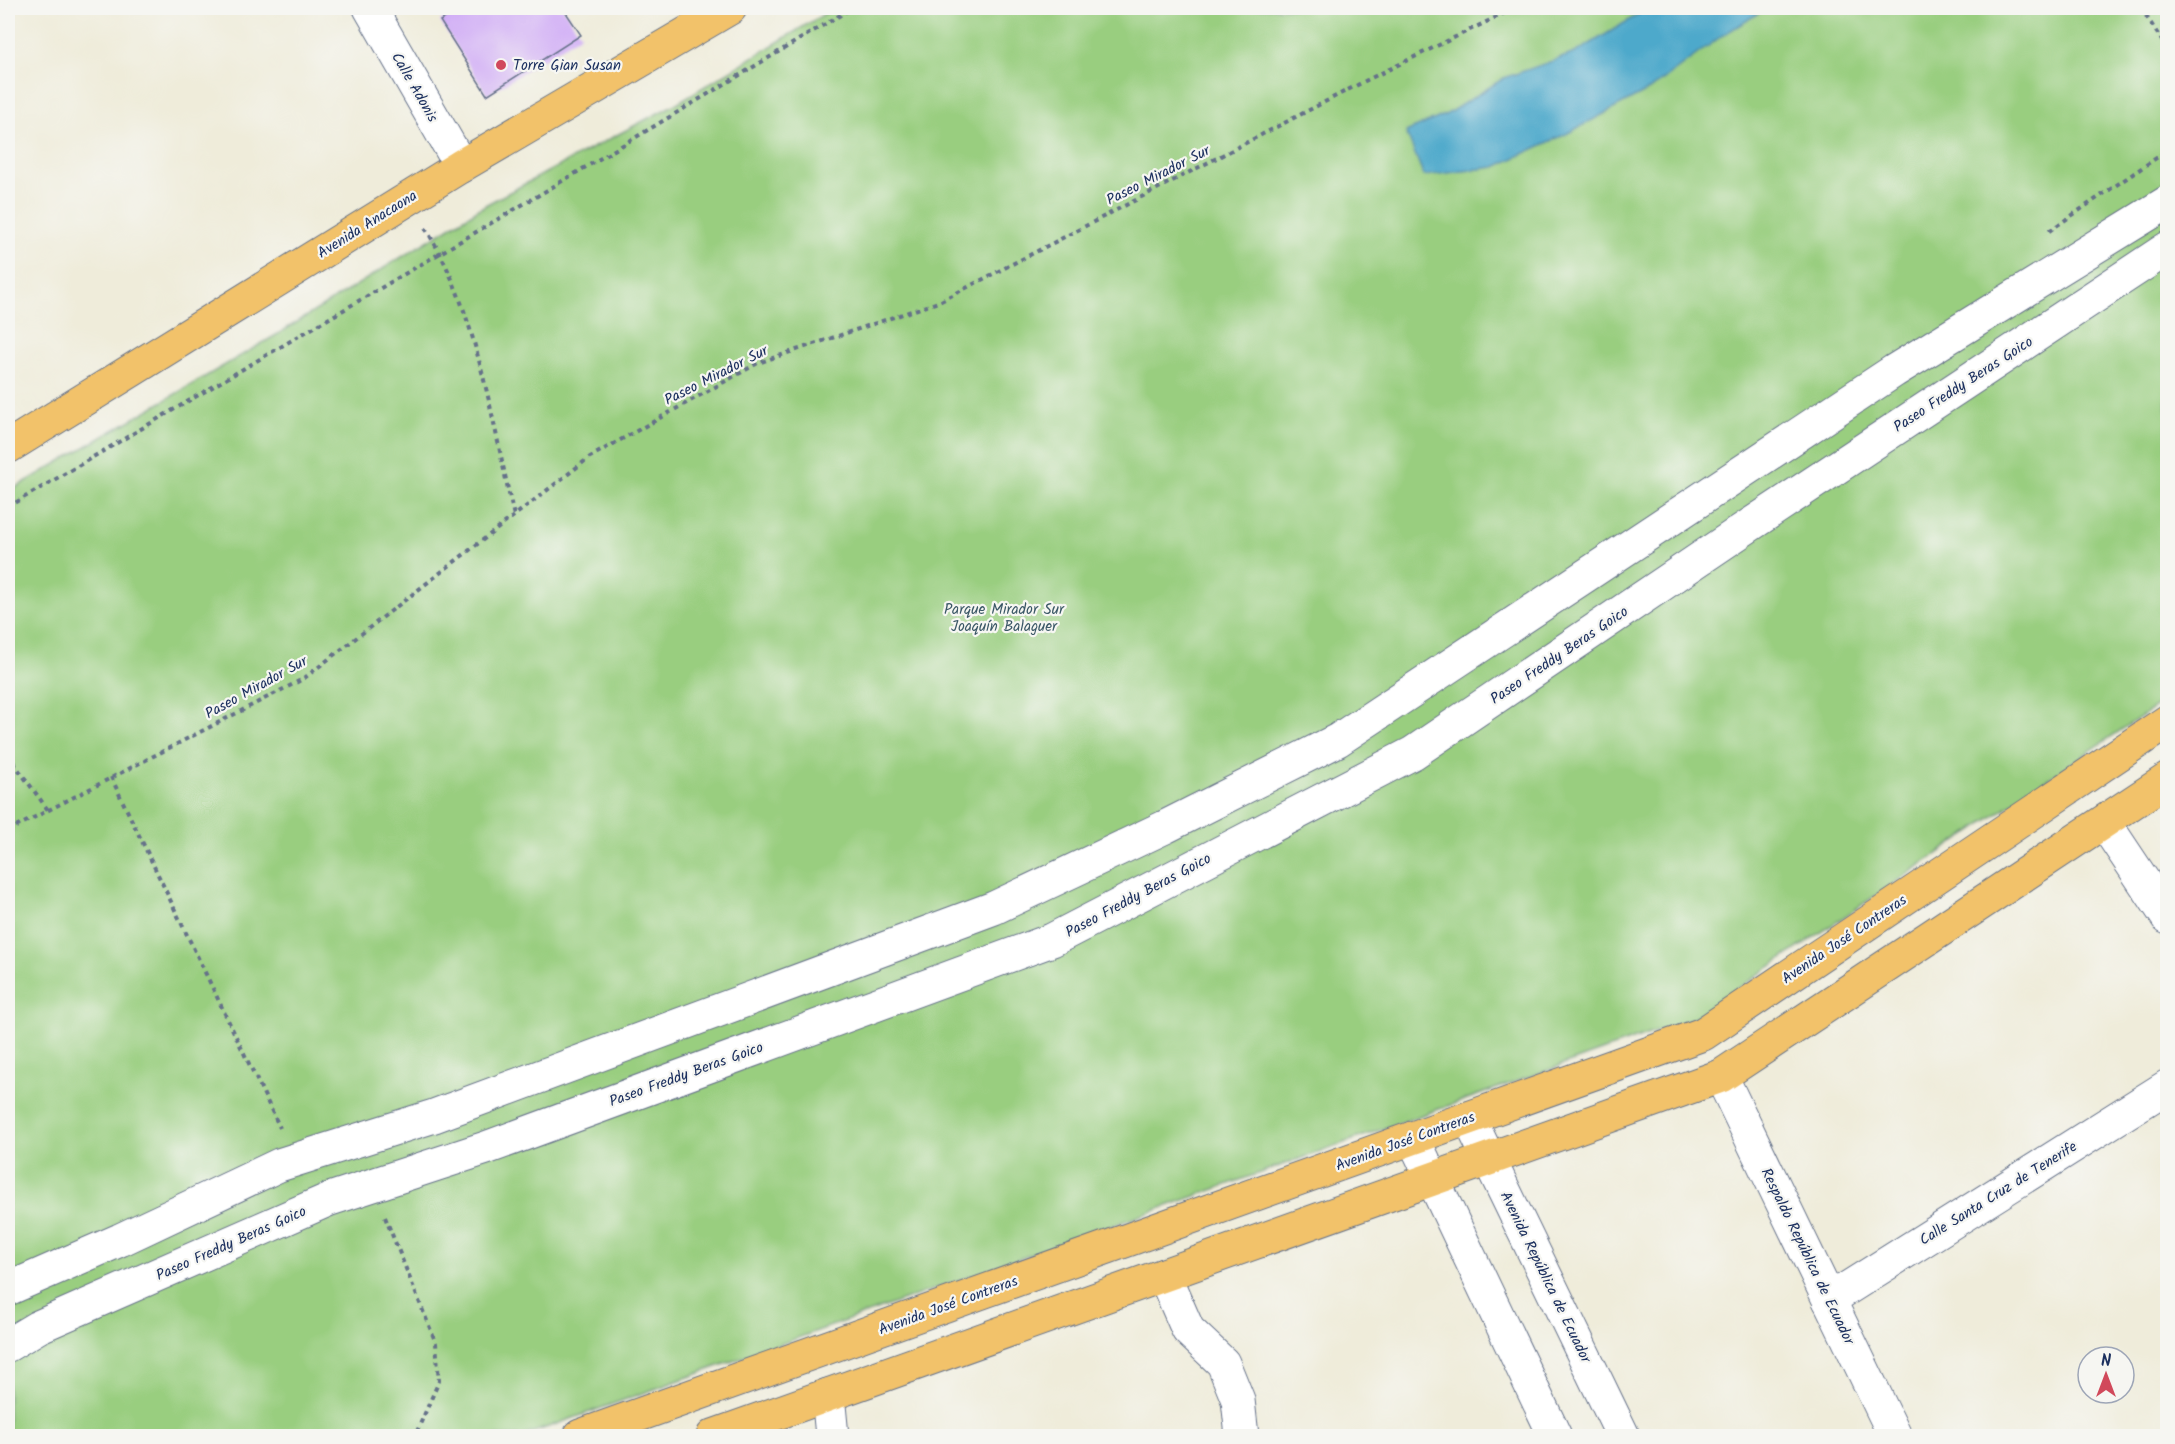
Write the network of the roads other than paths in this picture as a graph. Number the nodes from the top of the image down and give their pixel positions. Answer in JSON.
{"nodes":[{"id":1,"x":370,"y":8,"type":"edge"},
{"id":2,"x":730,"y":8,"type":"edge"},
{"id":3,"x":461,"y":166,"type":"junction"},
{"id":4,"x":2168,"y":202,"type":"edge"},
{"id":5,"x":2168,"y":248,"type":"edge"},
{"id":6,"x":8,"y":447,"type":"edge"},
{"id":7,"x":2168,"y":721,"type":"edge"},
{"id":8,"x":2168,"y":779,"type":"edge"},
{"id":9,"x":2104,"y":822,"type":"junction"},
{"id":10,"x":2168,"y":918,"type":"edge"},
{"id":11,"x":1721,"y":1076,"type":"junction"},
{"id":12,"x":2168,"y":1086,"type":"edge"},
{"id":13,"x":1469,"y":1118,"type":"junction"},
{"id":14,"x":1413,"y":1138,"type":"junction"},
{"id":15,"x":1489,"y":1160,"type":"junction"},
{"id":16,"x":1433,"y":1179,"type":"junction"},
{"id":17,"x":1164,"y":1275,"type":"junction"},
{"id":18,"x":8,"y":1289,"type":"edge"},
{"id":19,"x":1829,"y":1300,"type":"junction"},
{"id":20,"x":8,"y":1345,"type":"edge"},
{"id":21,"x":828,"y":1395,"type":"junction"},
{"id":22,"x":580,"y":1437,"type":"edge"},
{"id":23,"x":713,"y":1437,"type":"edge"},
{"id":24,"x":832,"y":1437,"type":"edge"},
{"id":25,"x":1242,"y":1437,"type":"edge"},
{"id":26,"x":1555,"y":1437,"type":"edge"},
{"id":27,"x":1623,"y":1437,"type":"edge"},
{"id":28,"x":1894,"y":1437,"type":"edge"}],
"edges":[{"from":1,"to":3,"type":"street","name":"Calle Adonis"},
{"from":2,"to":3,"type":"main road","name":"Avenida Anacaona"},
{"from":3,"to":6,"type":"main road","name":"Avenida Anacaona"},
{"from":4,"to":18,"type":"street"},
{"from":5,"to":20,"type":"street","name":"Paseo Freddy Beras Goico"},
{"from":7,"to":13,"type":"main road","name":"Avenida José Contreras"},
{"from":8,"to":9,"type":"main road"},
{"from":9,"to":10,"type":"street"},
{"from":9,"to":11,"type":"main road"},
{"from":11,"to":15,"type":"main road"},
{"from":11,"to":19,"type":"street","name":"Respaldo República de Ecuador"},
{"from":12,"to":19,"type":"street","name":"Calle Santa Cruz de Tenerife"},
{"from":13,"to":14,"type":"main road","name":"Avenida José Contreras"},
{"from":13,"to":15,"type":"street","name":"Avenida República de Ecuador"},
{"from":14,"to":16,"type":"street"},
{"from":14,"to":22,"type":"main road","name":"Avenida José Contreras"},
{"from":15,"to":16,"type":"main road"},
{"from":15,"to":27,"type":"street","name":"Avenida República de Ecuador"},
{"from":16,"to":17,"type":"main road"},
{"from":16,"to":26,"type":"street"},
{"from":17,"to":21,"type":"main road"},
{"from":17,"to":25,"type":"street"},
{"from":19,"to":28,"type":"street","name":"Respaldo República de Ecuador"},
{"from":21,"to":23,"type":"main road"},
{"from":21,"to":24,"type":"street"}]}
